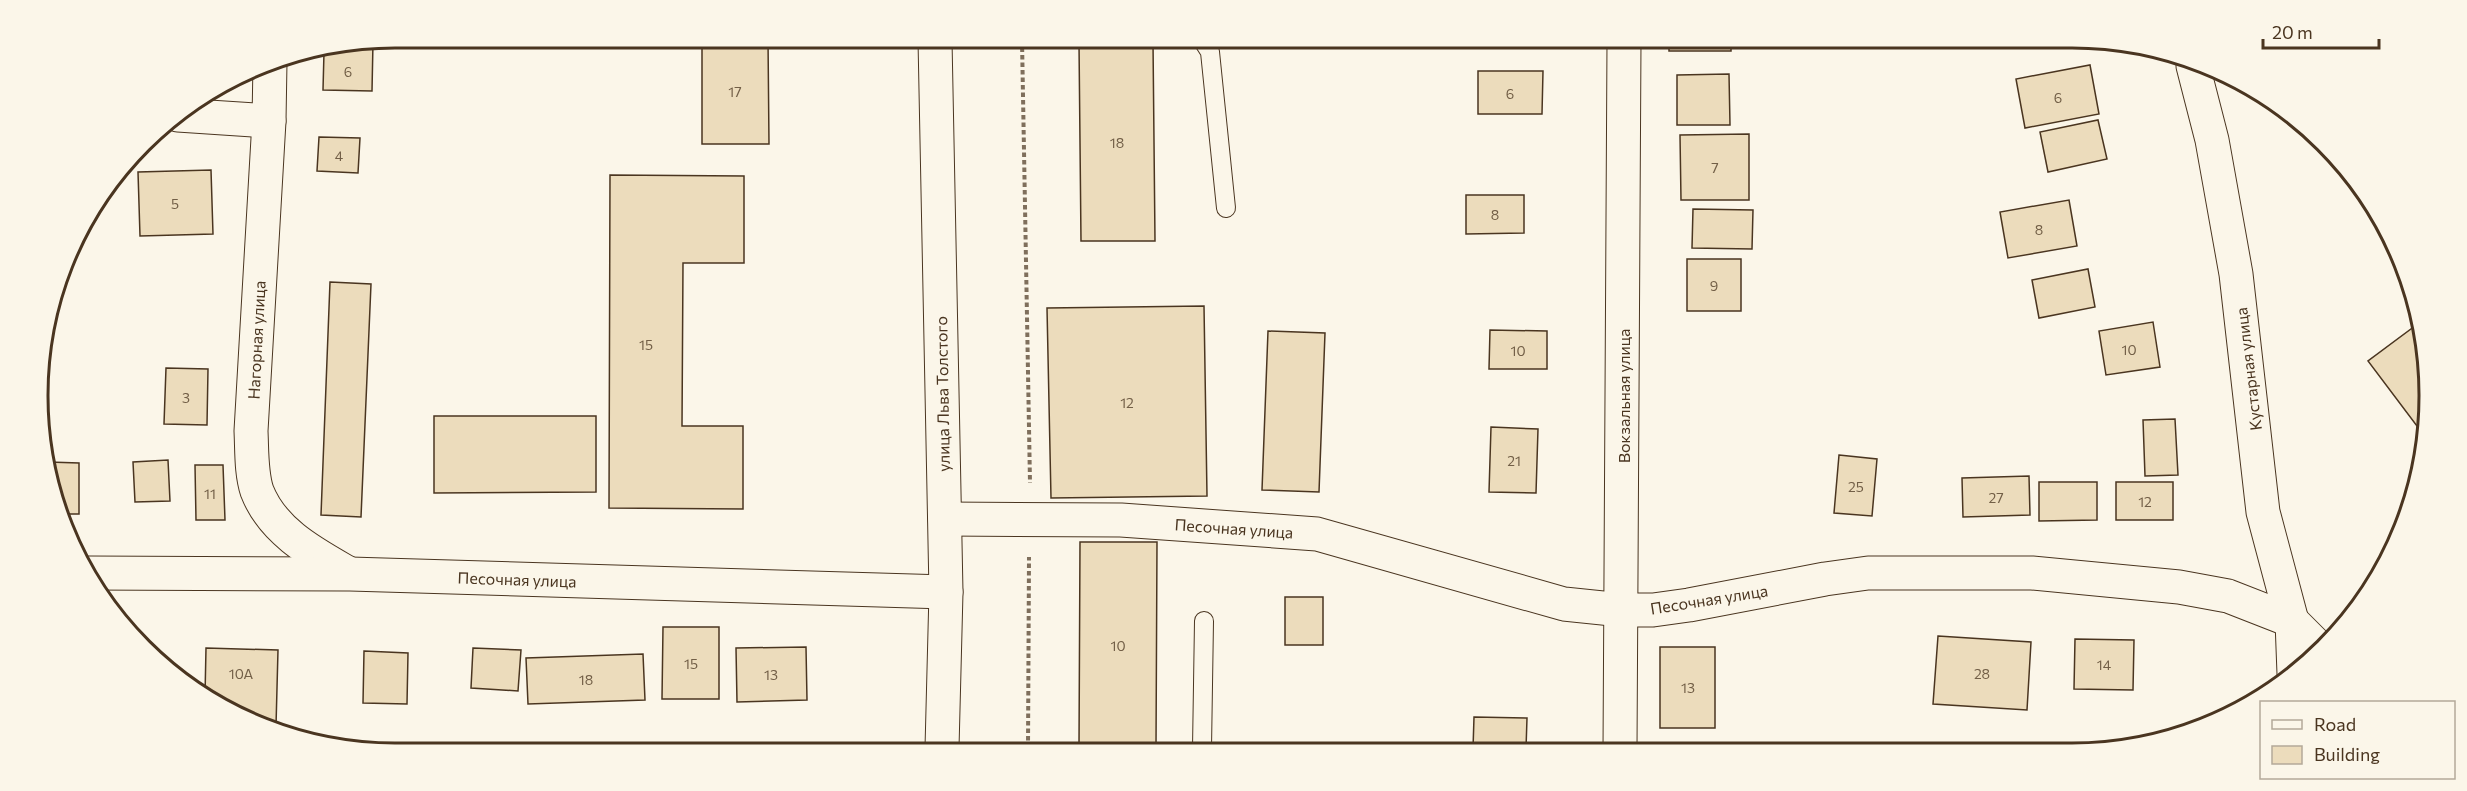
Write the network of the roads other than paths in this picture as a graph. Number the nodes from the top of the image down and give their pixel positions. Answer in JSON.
{"nodes":[{"id":1,"x":935,"y":48,"type":"edge"},
{"id":2,"x":1207,"y":48,"type":"edge"},
{"id":3,"x":1624,"y":48,"type":"edge"},
{"id":4,"x":2194,"y":70,"type":"edge"},
{"id":5,"x":270,"y":71,"type":"edge"},
{"id":6,"x":190,"y":116,"type":"edge"},
{"id":7,"x":269,"y":121,"type":"junction"},
{"id":8,"x":1226,"y":208,"type":"dead end"},
{"id":9,"x":945,"y":519,"type":"junction"},
{"id":10,"x":97,"y":573,"type":"edge"},
{"id":11,"x":350,"y":574,"type":"junction"},
{"id":12,"x":946,"y":592,"type":"junction"},
{"id":13,"x":1622,"y":610,"type":"junction"},
{"id":14,"x":1204,"y":621,"type":"dead end"},
{"id":15,"x":2292,"y":621,"type":"junction"},
{"id":16,"x":2314,"y":644,"type":"edge"},
{"id":17,"x":2294,"y":663,"type":"edge"},
{"id":18,"x":942,"y":743,"type":"edge"},
{"id":19,"x":1202,"y":743,"type":"edge"},
{"id":20,"x":1620,"y":743,"type":"edge"}],
"edges":[{"from":1,"to":9,"type":"street","name":"улица Льва Толстого"},
{"from":2,"to":8,"type":"lane"},
{"from":3,"to":13,"type":"street","name":"Вокзальная улица"},
{"from":4,"to":15,"type":"street","name":"Кустарная улица"},
{"from":5,"to":7,"type":"street","name":"Нагорная улица"},
{"from":6,"to":7,"type":"street"},
{"from":7,"to":11,"type":"street","name":"Нагорная улица"},
{"from":9,"to":12,"type":"street","name":"улица Льва Толстого"},
{"from":9,"to":13,"type":"street","name":"Песочная улица"},
{"from":10,"to":11,"type":"street","name":"Песочная улица"},
{"from":11,"to":12,"type":"street","name":"Песочная улица"},
{"from":12,"to":18,"type":"street","name":"улица Льва Толстого"},
{"from":13,"to":15,"type":"street","name":"Песочная улица"},
{"from":13,"to":20,"type":"street","name":"Вокзальная улица"},
{"from":14,"to":19,"type":"lane"},
{"from":15,"to":16,"type":"street","name":"Песочная улица"},
{"from":15,"to":17,"type":"street","name":"Кустарная улица"}]}
